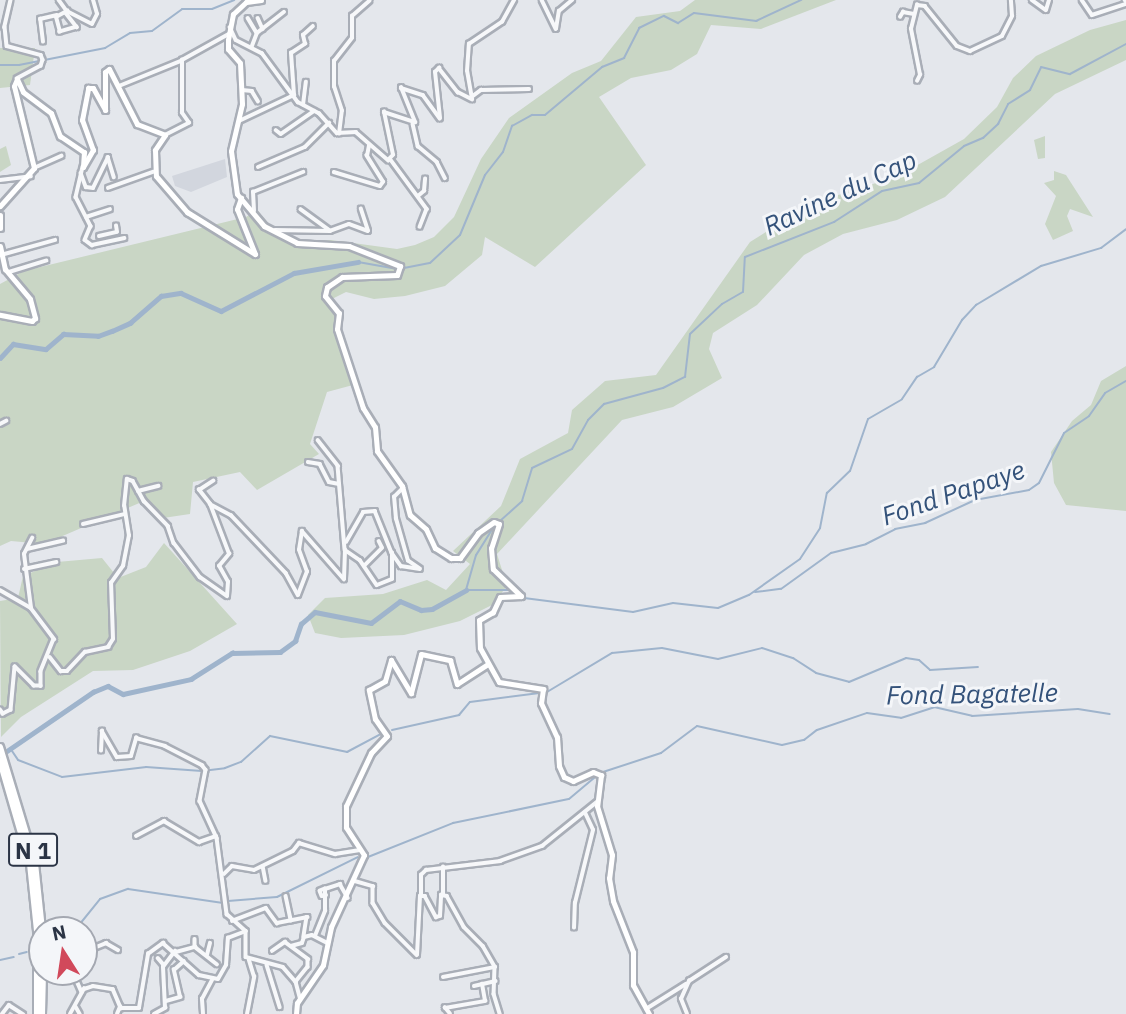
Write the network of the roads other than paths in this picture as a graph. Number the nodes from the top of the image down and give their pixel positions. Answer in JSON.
{"nodes":[{"id":1,"x":11,"y":0,"type":"edge"},
{"id":2,"x":60,"y":0,"type":"edge"},
{"id":3,"x":261,"y":0,"type":"edge"},
{"id":4,"x":514,"y":0,"type":"edge"},
{"id":5,"x":542,"y":0,"type":"edge"},
{"id":6,"x":572,"y":0,"type":"edge"},
{"id":7,"x":1012,"y":0,"type":"edge"},
{"id":8,"x":1032,"y":0,"type":"edge"},
{"id":9,"x":1049,"y":0,"type":"edge"},
{"id":10,"x":1082,"y":0,"type":"edge"},
{"id":11,"x":95,"y":1,"type":"edge"},
{"id":12,"x":369,"y":1,"type":"edge"},
{"id":13,"x":922,"y":1,"type":"edge"},
{"id":14,"x":1126,"y":2,"type":"edge"},
{"id":15,"x":66,"y":12,"type":"junction"},
{"id":16,"x":284,"y":12,"type":"dead end"},
{"id":17,"x":914,"y":14,"type":"junction"},
{"id":18,"x":57,"y":15,"type":"junction"},
{"id":19,"x":248,"y":18,"type":"dead end"},
{"id":20,"x":900,"y":18,"type":"dead end"},
{"id":21,"x":258,"y":19,"type":"dead end"},
{"id":22,"x":313,"y":26,"type":"dead end"},
{"id":23,"x":263,"y":29,"type":"junction"},
{"id":24,"x":229,"y":30,"type":"junction"},
{"id":25,"x":257,"y":33,"type":"junction"},
{"id":26,"x":43,"y":42,"type":"dead end"},
{"id":27,"x":252,"y":46,"type":"junction"},
{"id":28,"x":182,"y":60,"type":"junction"},
{"id":29,"x":17,"y":79,"type":"junction"},
{"id":30,"x":917,"y":81,"type":"dead end"},
{"id":31,"x":306,"y":82,"type":"dead end"},
{"id":32,"x":118,"y":86,"type":"junction"},
{"id":33,"x":528,"y":89,"type":"dead end"},
{"id":34,"x":240,"y":90,"type":"junction"},
{"id":35,"x":294,"y":96,"type":"junction"},
{"id":36,"x":473,"y":96,"type":"junction"},
{"id":37,"x":258,"y":101,"type":"dead end"},
{"id":38,"x":303,"y":104,"type":"junction"},
{"id":39,"x":315,"y":110,"type":"junction"},
{"id":40,"x":238,"y":121,"type":"junction"},
{"id":41,"x":329,"y":123,"type":"junction"},
{"id":42,"x":412,"y":124,"type":"junction"},
{"id":43,"x":276,"y":130,"type":"dead end"},
{"id":44,"x":340,"y":134,"type":"junction"},
{"id":45,"x":165,"y":135,"type":"junction"},
{"id":46,"x":369,"y":146,"type":"junction"},
{"id":47,"x":61,"y":156,"type":"dead end"},
{"id":48,"x":391,"y":160,"type":"junction"},
{"id":49,"x":258,"y":167,"type":"dead end"},
{"id":50,"x":34,"y":169,"type":"junction"},
{"id":51,"x":82,"y":170,"type":"junction"},
{"id":52,"x":153,"y":172,"type":"junction"},
{"id":53,"x":303,"y":172,"type":"dead end"},
{"id":54,"x":334,"y":172,"type":"dead end"},
{"id":55,"x":31,"y":176,"type":"junction"},
{"id":56,"x":114,"y":177,"type":"dead end"},
{"id":57,"x":445,"y":178,"type":"dead end"},
{"id":58,"x":425,"y":179,"type":"dead end"},
{"id":59,"x":0,"y":180,"type":"edge"},
{"id":60,"x":108,"y":188,"type":"dead end"},
{"id":61,"x":418,"y":196,"type":"junction"},
{"id":62,"x":241,"y":198,"type":"junction"},
{"id":63,"x":0,"y":206,"type":"edge"},
{"id":64,"x":110,"y":209,"type":"dead end"},
{"id":65,"x":361,"y":209,"type":"dead end"},
{"id":66,"x":301,"y":210,"type":"dead end"},
{"id":67,"x":254,"y":211,"type":"junction"},
{"id":68,"x":0,"y":215,"type":"edge"},
{"id":69,"x":86,"y":217,"type":"junction"},
{"id":70,"x":0,"y":225,"type":"edge"},
{"id":71,"x":116,"y":226,"type":"dead end"},
{"id":72,"x":420,"y":227,"type":"dead end"},
{"id":73,"x":330,"y":231,"type":"junction"},
{"id":74,"x":273,"y":232,"type":"junction"},
{"id":75,"x":124,"y":238,"type":"dead end"},
{"id":76,"x":55,"y":240,"type":"dead end"},
{"id":77,"x":106,"y":242,"type":"junction"},
{"id":78,"x":0,"y":246,"type":"edge"},
{"id":79,"x":1,"y":255,"type":"edge"},
{"id":80,"x":46,"y":261,"type":"dead end"},
{"id":81,"x":7,"y":273,"type":"junction"},
{"id":82,"x":0,"y":315,"type":"edge"},
{"id":83,"x":6,"y":421,"type":"dead end"},
{"id":84,"x":0,"y":424,"type":"edge"},
{"id":85,"x":318,"y":440,"type":"dead end"},
{"id":86,"x":308,"y":462,"type":"dead end"},
{"id":87,"x":214,"y":481,"type":"dead end"},
{"id":88,"x":339,"y":484,"type":"junction"},
{"id":89,"x":159,"y":486,"type":"dead end"},
{"id":90,"x":403,"y":488,"type":"junction"},
{"id":91,"x":138,"y":491,"type":"junction"},
{"id":92,"x":209,"y":504,"type":"junction"},
{"id":93,"x":125,"y":514,"type":"junction"},
{"id":94,"x":83,"y":524,"type":"dead end"},
{"id":95,"x":32,"y":538,"type":"dead end"},
{"id":96,"x":63,"y":541,"type":"dead end"},
{"id":97,"x":379,"y":542,"type":"dead end"},
{"id":98,"x":345,"y":544,"type":"junction"},
{"id":99,"x":25,"y":550,"type":"junction"},
{"id":100,"x":345,"y":550,"type":"junction"},
{"id":101,"x":392,"y":553,"type":"junction"},
{"id":102,"x":57,"y":562,"type":"dead end"},
{"id":103,"x":364,"y":566,"type":"junction"},
{"id":104,"x":24,"y":569,"type":"junction"},
{"id":105,"x":0,"y":590,"type":"edge"},
{"id":106,"x":31,"y":608,"type":"junction"},
{"id":107,"x":50,"y":657,"type":"junction"},
{"id":108,"x":488,"y":664,"type":"junction"},
{"id":109,"x":0,"y":710,"type":"edge"},
{"id":110,"x":0,"y":747,"type":"edge"},
{"id":111,"x":101,"y":751,"type":"dead end"},
{"id":112,"x":0,"y":761,"type":"edge"},
{"id":113,"x":7,"y":774,"type":"junction"},
{"id":114,"x":597,"y":802,"type":"junction"},
{"id":115,"x":585,"y":813,"type":"junction"},
{"id":116,"x":136,"y":836,"type":"dead end"},
{"id":117,"x":216,"y":836,"type":"junction"},
{"id":118,"x":364,"y":851,"type":"junction"},
{"id":119,"x":263,"y":866,"type":"junction"},
{"id":120,"x":443,"y":867,"type":"junction"},
{"id":121,"x":223,"y":875,"type":"junction"},
{"id":122,"x":266,"y":881,"type":"dead end"},
{"id":123,"x":355,"y":881,"type":"junction"},
{"id":124,"x":421,"y":894,"type":"junction"},
{"id":125,"x":443,"y":895,"type":"junction"},
{"id":126,"x":286,"y":896,"type":"dead end"},
{"id":127,"x":348,"y":898,"type":"junction"},
{"id":128,"x":41,"y":916,"type":"edge"},
{"id":129,"x":291,"y":920,"type":"junction"},
{"id":130,"x":232,"y":921,"type":"junction"},
{"id":131,"x":574,"y":928,"type":"dead end"},
{"id":132,"x":246,"y":931,"type":"junction"},
{"id":133,"x":315,"y":936,"type":"junction"},
{"id":134,"x":304,"y":937,"type":"junction"},
{"id":135,"x":195,"y":939,"type":"dead end"},
{"id":136,"x":210,"y":943,"type":"dead end"},
{"id":137,"x":328,"y":943,"type":"junction"},
{"id":138,"x":98,"y":946,"type":"edge"},
{"id":139,"x":290,"y":946,"type":"junction"},
{"id":140,"x":195,"y":947,"type":"junction"},
{"id":141,"x":118,"y":950,"type":"dead end"},
{"id":142,"x":175,"y":951,"type":"junction"},
{"id":143,"x":272,"y":951,"type":"dead end"},
{"id":144,"x":207,"y":955,"type":"junction"},
{"id":145,"x":726,"y":957,"type":"dead end"},
{"id":146,"x":158,"y":958,"type":"dead end"},
{"id":147,"x":184,"y":961,"type":"junction"},
{"id":148,"x":249,"y":961,"type":"junction"},
{"id":149,"x":217,"y":964,"type":"dead end"},
{"id":150,"x":163,"y":965,"type":"junction"},
{"id":151,"x":267,"y":965,"type":"junction"},
{"id":152,"x":495,"y":967,"type":"junction"},
{"id":153,"x":443,"y":977,"type":"dead end"},
{"id":154,"x":212,"y":981,"type":"junction"},
{"id":155,"x":495,"y":981,"type":"junction"},
{"id":156,"x":296,"y":982,"type":"junction"},
{"id":157,"x":482,"y":984,"type":"junction"},
{"id":158,"x":687,"y":984,"type":"junction"},
{"id":159,"x":43,"y":986,"type":"edge"},
{"id":160,"x":79,"y":986,"type":"edge"},
{"id":161,"x":474,"y":986,"type":"dead end"},
{"id":162,"x":82,"y":992,"type":"junction"},
{"id":163,"x":300,"y":1000,"type":"junction"},
{"id":164,"x":166,"y":1001,"type":"junction"},
{"id":165,"x":76,"y":1007,"type":"junction"},
{"id":166,"x":120,"y":1007,"type":"junction"},
{"id":167,"x":139,"y":1007,"type":"junction"},
{"id":168,"x":280,"y":1007,"type":"dead end"},
{"id":169,"x":165,"y":1008,"type":"junction"},
{"id":170,"x":648,"y":1011,"type":"edge"},
{"id":171,"x":2,"y":1014,"type":"edge"},
{"id":172,"x":23,"y":1014,"type":"edge"},
{"id":173,"x":37,"y":1014,"type":"edge"},
{"id":174,"x":43,"y":1014,"type":"edge"},
{"id":175,"x":69,"y":1014,"type":"edge"},
{"id":176,"x":80,"y":1014,"type":"edge"},
{"id":177,"x":117,"y":1014,"type":"edge"},
{"id":178,"x":141,"y":1014,"type":"edge"},
{"id":179,"x":154,"y":1014,"type":"edge"},
{"id":180,"x":171,"y":1014,"type":"edge"},
{"id":181,"x":203,"y":1014,"type":"edge"},
{"id":182,"x":247,"y":1014,"type":"edge"},
{"id":183,"x":296,"y":1014,"type":"edge"},
{"id":184,"x":450,"y":1014,"type":"edge"},
{"id":185,"x":500,"y":1014,"type":"edge"},
{"id":186,"x":687,"y":1014,"type":"edge"}],
"edges":[{"from":1,"to":29,"type":"street"},
{"from":2,"to":15,"type":"street"},
{"from":3,"to":24,"type":"main road"},
{"from":4,"to":36,"type":"street"},
{"from":5,"to":6,"type":"street"},
{"from":7,"to":13,"type":"street"},
{"from":8,"to":9,"type":"street"},
{"from":10,"to":14,"type":"street"},
{"from":11,"to":15,"type":"street"},
{"from":12,"to":44,"type":"street"},
{"from":13,"to":17,"type":"street"},
{"from":15,"to":18,"type":"street"},
{"from":15,"to":18,"type":"street"},
{"from":16,"to":23,"type":"street"},
{"from":17,"to":20,"type":"street"},
{"from":17,"to":30,"type":"street"},
{"from":18,"to":26,"type":"street"},
{"from":19,"to":25,"type":"street"},
{"from":21,"to":23,"type":"street"},
{"from":22,"to":35,"type":"street"},
{"from":23,"to":25,"type":"street"},
{"from":24,"to":27,"type":"street"},
{"from":24,"to":28,"type":"street"},
{"from":24,"to":34,"type":"main road"},
{"from":25,"to":27,"type":"street"},
{"from":27,"to":35,"type":"street"},
{"from":28,"to":32,"type":"street"},
{"from":28,"to":45,"type":"street"},
{"from":29,"to":50,"type":"main road"},
{"from":29,"to":51,"type":"main road"},
{"from":31,"to":38,"type":"street"},
{"from":32,"to":45,"type":"main road"},
{"from":32,"to":51,"type":"main road"},
{"from":33,"to":36,"type":"street"},
{"from":34,"to":37,"type":"street"},
{"from":34,"to":40,"type":"main road"},
{"from":35,"to":38,"type":"street"},
{"from":35,"to":40,"type":"street"},
{"from":36,"to":42,"type":"street"},
{"from":38,"to":39,"type":"street"},
{"from":39,"to":41,"type":"street"},
{"from":39,"to":43,"type":"street"},
{"from":40,"to":62,"type":"main road"},
{"from":41,"to":44,"type":"street"},
{"from":41,"to":49,"type":"street"},
{"from":42,"to":48,"type":"street"},
{"from":42,"to":57,"type":"street"},
{"from":44,"to":46,"type":"street"},
{"from":45,"to":52,"type":"main road"},
{"from":46,"to":48,"type":"street"},
{"from":46,"to":54,"type":"street"},
{"from":47,"to":50,"type":"street"},
{"from":48,"to":61,"type":"street"},
{"from":50,"to":55,"type":"main road"},
{"from":51,"to":56,"type":"street"},
{"from":51,"to":69,"type":"street"},
{"from":52,"to":60,"type":"street"},
{"from":52,"to":62,"type":"main road"},
{"from":53,"to":67,"type":"street"},
{"from":55,"to":59,"type":"street"},
{"from":55,"to":63,"type":"main road"},
{"from":58,"to":61,"type":"street"},
{"from":61,"to":72,"type":"street"},
{"from":62,"to":67,"type":"main road"},
{"from":64,"to":69,"type":"street"},
{"from":65,"to":73,"type":"street"},
{"from":66,"to":73,"type":"street"},
{"from":67,"to":74,"type":"main road"},
{"from":68,"to":70,"type":"main road"},
{"from":69,"to":77,"type":"street"},
{"from":71,"to":77,"type":"street"},
{"from":73,"to":74,"type":"street"},
{"from":74,"to":90,"type":"main road"},
{"from":75,"to":77,"type":"street"},
{"from":76,"to":79,"type":"street"},
{"from":78,"to":79,"type":"main road"},
{"from":79,"to":81,"type":"main road"},
{"from":80,"to":81,"type":"street"},
{"from":81,"to":82,"type":"main road"},
{"from":83,"to":84,"type":"street"},
{"from":85,"to":88,"type":"street"},
{"from":86,"to":88,"type":"street"},
{"from":87,"to":92,"type":"street"},
{"from":88,"to":98,"type":"street"},
{"from":89,"to":91,"type":"street"},
{"from":90,"to":101,"type":"street"},
{"from":90,"to":108,"type":"main road"},
{"from":91,"to":92,"type":"street"},
{"from":91,"to":93,"type":"street"},
{"from":92,"to":100,"type":"street"},
{"from":93,"to":94,"type":"street"},
{"from":93,"to":107,"type":"street"},
{"from":95,"to":99,"type":"street"},
{"from":96,"to":99,"type":"street"},
{"from":97,"to":103,"type":"street"},
{"from":98,"to":100,"type":"street"},
{"from":98,"to":101,"type":"street"},
{"from":99,"to":104,"type":"street"},
{"from":100,"to":103,"type":"street"},
{"from":101,"to":103,"type":"street"},
{"from":102,"to":104,"type":"street"},
{"from":104,"to":106,"type":"street"},
{"from":105,"to":106,"type":"street"},
{"from":106,"to":107,"type":"street"},
{"from":107,"to":109,"type":"street"},
{"from":108,"to":114,"type":"main road"},
{"from":108,"to":118,"type":"main road"},
{"from":110,"to":113,"type":"highway","number":"N 1"},
{"from":111,"to":117,"type":"street"},
{"from":112,"to":113,"type":"highway","number":"N 1"},
{"from":113,"to":128,"type":"highway","number":"N 1"},
{"from":113,"to":173,"type":"highway","number":"N 1"},
{"from":114,"to":115,"type":"street"},
{"from":114,"to":170,"type":"main road"},
{"from":115,"to":120,"type":"street"},
{"from":115,"to":131,"type":"street"},
{"from":116,"to":117,"type":"street"},
{"from":117,"to":121,"type":"street"},
{"from":118,"to":119,"type":"street"},
{"from":118,"to":123,"type":"main road"},
{"from":119,"to":121,"type":"street"},
{"from":119,"to":122,"type":"street"},
{"from":120,"to":124,"type":"street"},
{"from":120,"to":125,"type":"street"},
{"from":121,"to":130,"type":"street"},
{"from":123,"to":124,"type":"street"},
{"from":123,"to":127,"type":"main road"},
{"from":124,"to":125,"type":"street"},
{"from":125,"to":152,"type":"street"},
{"from":126,"to":129,"type":"street"},
{"from":127,"to":133,"type":"street"},
{"from":127,"to":137,"type":"main road"},
{"from":129,"to":130,"type":"street"},
{"from":129,"to":134,"type":"street"},
{"from":130,"to":132,"type":"street"},
{"from":132,"to":148,"type":"street"},
{"from":132,"to":154,"type":"street"},
{"from":133,"to":134,"type":"street"},
{"from":133,"to":137,"type":"street"},
{"from":134,"to":139,"type":"street"},
{"from":135,"to":140,"type":"street"},
{"from":136,"to":144,"type":"street"},
{"from":137,"to":163,"type":"main road"},
{"from":138,"to":141,"type":"street"},
{"from":139,"to":143,"type":"street"},
{"from":139,"to":156,"type":"street"},
{"from":140,"to":142,"type":"street"},
{"from":140,"to":144,"type":"street"},
{"from":142,"to":147,"type":"street"},
{"from":142,"to":150,"type":"street"},
{"from":142,"to":167,"type":"street"},
{"from":144,"to":149,"type":"street"},
{"from":145,"to":158,"type":"street"},
{"from":146,"to":150,"type":"street"},
{"from":147,"to":154,"type":"street"},
{"from":147,"to":164,"type":"street"},
{"from":148,"to":151,"type":"street"},
{"from":148,"to":182,"type":"street"},
{"from":150,"to":164,"type":"street"},
{"from":151,"to":156,"type":"street"},
{"from":151,"to":168,"type":"street"},
{"from":152,"to":153,"type":"street"},
{"from":152,"to":155,"type":"street"},
{"from":154,"to":181,"type":"street"},
{"from":155,"to":157,"type":"street"},
{"from":155,"to":185,"type":"street"},
{"from":156,"to":163,"type":"street"},
{"from":157,"to":161,"type":"street"},
{"from":157,"to":184,"type":"street"},
{"from":158,"to":170,"type":"street"},
{"from":158,"to":186,"type":"street"},
{"from":159,"to":174,"type":"highway"},
{"from":160,"to":162,"type":"street"},
{"from":162,"to":165,"type":"street"},
{"from":162,"to":166,"type":"street"},
{"from":163,"to":183,"type":"main road"},
{"from":164,"to":169,"type":"street"},
{"from":165,"to":175,"type":"street"},
{"from":165,"to":176,"type":"street"},
{"from":166,"to":167,"type":"street"},
{"from":166,"to":177,"type":"street"},
{"from":167,"to":178,"type":"street"},
{"from":169,"to":179,"type":"street"},
{"from":169,"to":180,"type":"street"},
{"from":171,"to":172,"type":"street"}]}
